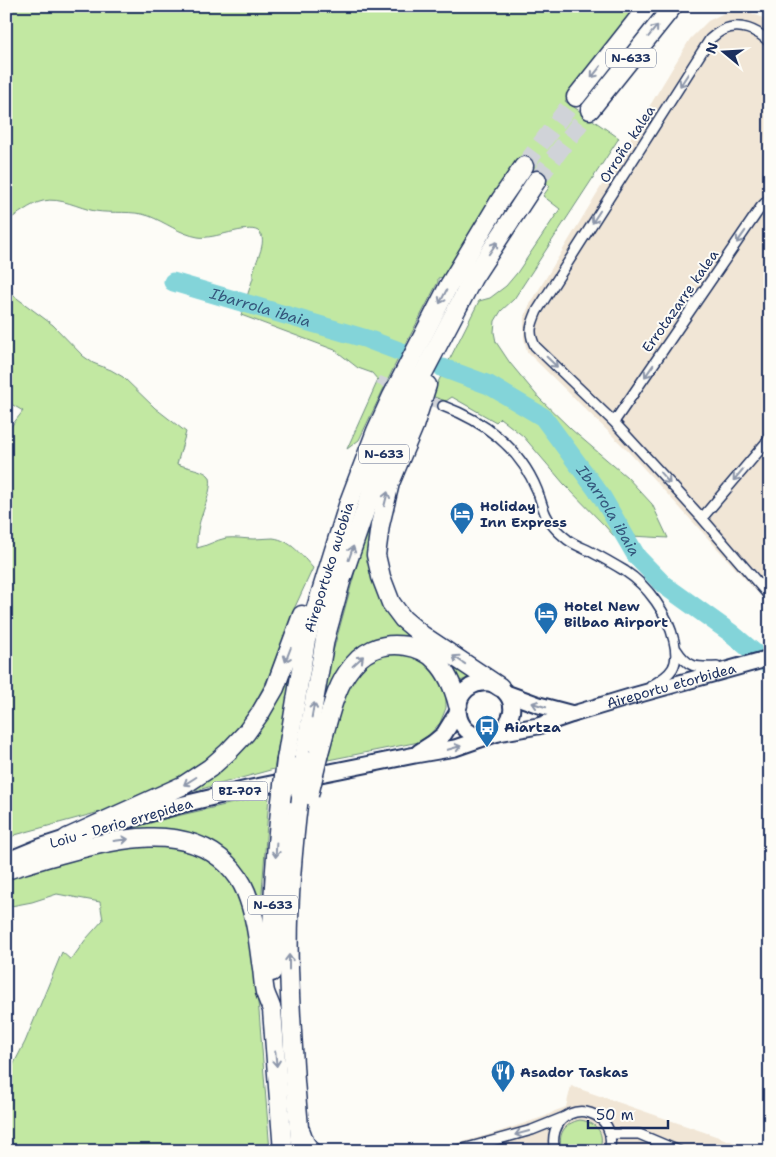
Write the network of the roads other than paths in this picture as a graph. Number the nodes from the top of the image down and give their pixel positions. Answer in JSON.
{"nodes":[{"id":1,"x":648,"y":6,"type":"edge"},
{"id":2,"x":673,"y":6,"type":"edge"},
{"id":3,"x":770,"y":43,"type":"edge"},
{"id":4,"x":576,"y":97,"type":"tunnel mouth"},
{"id":5,"x":590,"y":110,"type":"tunnel mouth"},
{"id":6,"x":524,"y":166,"type":"tunnel mouth"},
{"id":7,"x":537,"y":180,"type":"tunnel mouth"},
{"id":8,"x":770,"y":198,"type":"edge"},
{"id":9,"x":473,"y":278,"type":"junction"},
{"id":10,"x":443,"y":406,"type":"tunnel mouth"},
{"id":11,"x":614,"y":422,"type":"junction"},
{"id":12,"x":376,"y":431,"type":"junction"},
{"id":13,"x":770,"y":438,"type":"edge"},
{"id":14,"x":702,"y":518,"type":"junction"},
{"id":15,"x":770,"y":597,"type":"edge"},
{"id":16,"x":676,"y":648,"type":"junction"},
{"id":17,"x":764,"y":660,"type":"edge"},
{"id":18,"x":740,"y":666,"type":"junction"},
{"id":19,"x":503,"y":690,"type":"junction"},
{"id":20,"x":633,"y":696,"type":"junction"},
{"id":21,"x":458,"y":709,"type":"junction"},
{"id":22,"x":573,"y":714,"type":"junction"},
{"id":23,"x":495,"y":734,"type":"junction"},
{"id":24,"x":415,"y":755,"type":"junction"},
{"id":25,"x":312,"y":756,"type":"junction"},
{"id":26,"x":67,"y":838,"type":"junction"},
{"id":27,"x":6,"y":861,"type":"edge"},
{"id":28,"x":6,"y":870,"type":"edge"},
{"id":29,"x":272,"y":1010,"type":"junction"},
{"id":30,"x":297,"y":1108,"type":"junction"},
{"id":31,"x":567,"y":1116,"type":"junction"},
{"id":32,"x":610,"y":1134,"type":"junction"},
{"id":33,"x":283,"y":1151,"type":"edge"},
{"id":34,"x":300,"y":1151,"type":"edge"},
{"id":35,"x":317,"y":1151,"type":"edge"},
{"id":36,"x":456,"y":1151,"type":"edge"},
{"id":37,"x":556,"y":1151,"type":"edge"},
{"id":38,"x":609,"y":1151,"type":"edge"},
{"id":39,"x":680,"y":1151,"type":"edge"}],
"edges":[{"from":1,"to":4,"type":"highway","number":"N-633","one_way":true},
{"from":5,"to":2,"type":"highway","number":"N-633","one_way":true},
{"from":3,"to":11,"type":"street","name":"Orroño kalea","one_way":true},
{"from":6,"to":12,"type":"highway","name":"Aireportuko autobia","number":"N-633","one_way":true},
{"from":9,"to":7,"type":"highway","name":"Aireportuko autobia","number":"N-633","one_way":true},
{"from":8,"to":11,"type":"street","name":"Errotazarre kalea","one_way":true},
{"from":19,"to":9,"type":"highway","one_way":true},
{"from":25,"to":9,"type":"highway","name":"Aireportuko autobia","number":"N-633","one_way":true},
{"from":10,"to":16,"type":"street"},
{"from":11,"to":14,"type":"street","one_way":true},
{"from":12,"to":26,"type":"highway","one_way":true},
{"from":12,"to":29,"type":"highway","name":"Aireportuko autobia","number":"N-633","one_way":true,"bridge":true},
{"from":13,"to":14,"type":"street","one_way":true},
{"from":14,"to":15,"type":"street"},
{"from":16,"to":18,"type":"street"},
{"from":16,"to":20,"type":"street"},
{"from":17,"to":18,"type":"main road","name":"Aireportu etorbidea"},
{"from":18,"to":20,"type":"main road","name":"Aireportu etorbidea"},
{"from":19,"to":21,"type":"main road","number":"BI-707"},
{"from":22,"to":19,"type":"main road","number":"BI-707","one_way":true},
{"from":19,"to":23,"type":"main road"},
{"from":20,"to":22,"type":"main road","name":"Aireportu etorbidea","number":"BI-707"},
{"from":21,"to":23,"type":"main road","number":"BI-707"},
{"from":21,"to":24,"type":"main road","number":"BI-707"},
{"from":25,"to":21,"type":"highway","one_way":true},
{"from":22,"to":23,"type":"main road","number":"BI-707"},
{"from":24,"to":23,"type":"main road","number":"BI-707","one_way":true},
{"from":24,"to":26,"type":"main road","name":"Loiu - Derio errepidea","number":"BI-707"},
{"from":30,"to":25,"type":"highway","name":"Aireportuko autobia","number":"N-633","one_way":true,"bridge":true},
{"from":26,"to":27,"type":"main road","name":"Loiu - Derio errepidea","number":"BI-707"},
{"from":28,"to":29,"type":"highway","one_way":true},
{"from":29,"to":33,"type":"highway","one_way":true},
{"from":30,"to":34,"type":"highway","name":"Aireportuko autobia"},
{"from":30,"to":35,"type":"street"},
{"from":31,"to":32,"type":"street"},
{"from":31,"to":36,"type":"street","one_way":true},
{"from":31,"to":37,"type":"street"},
{"from":32,"to":38,"type":"street"},
{"from":32,"to":39,"type":"street"}]}
